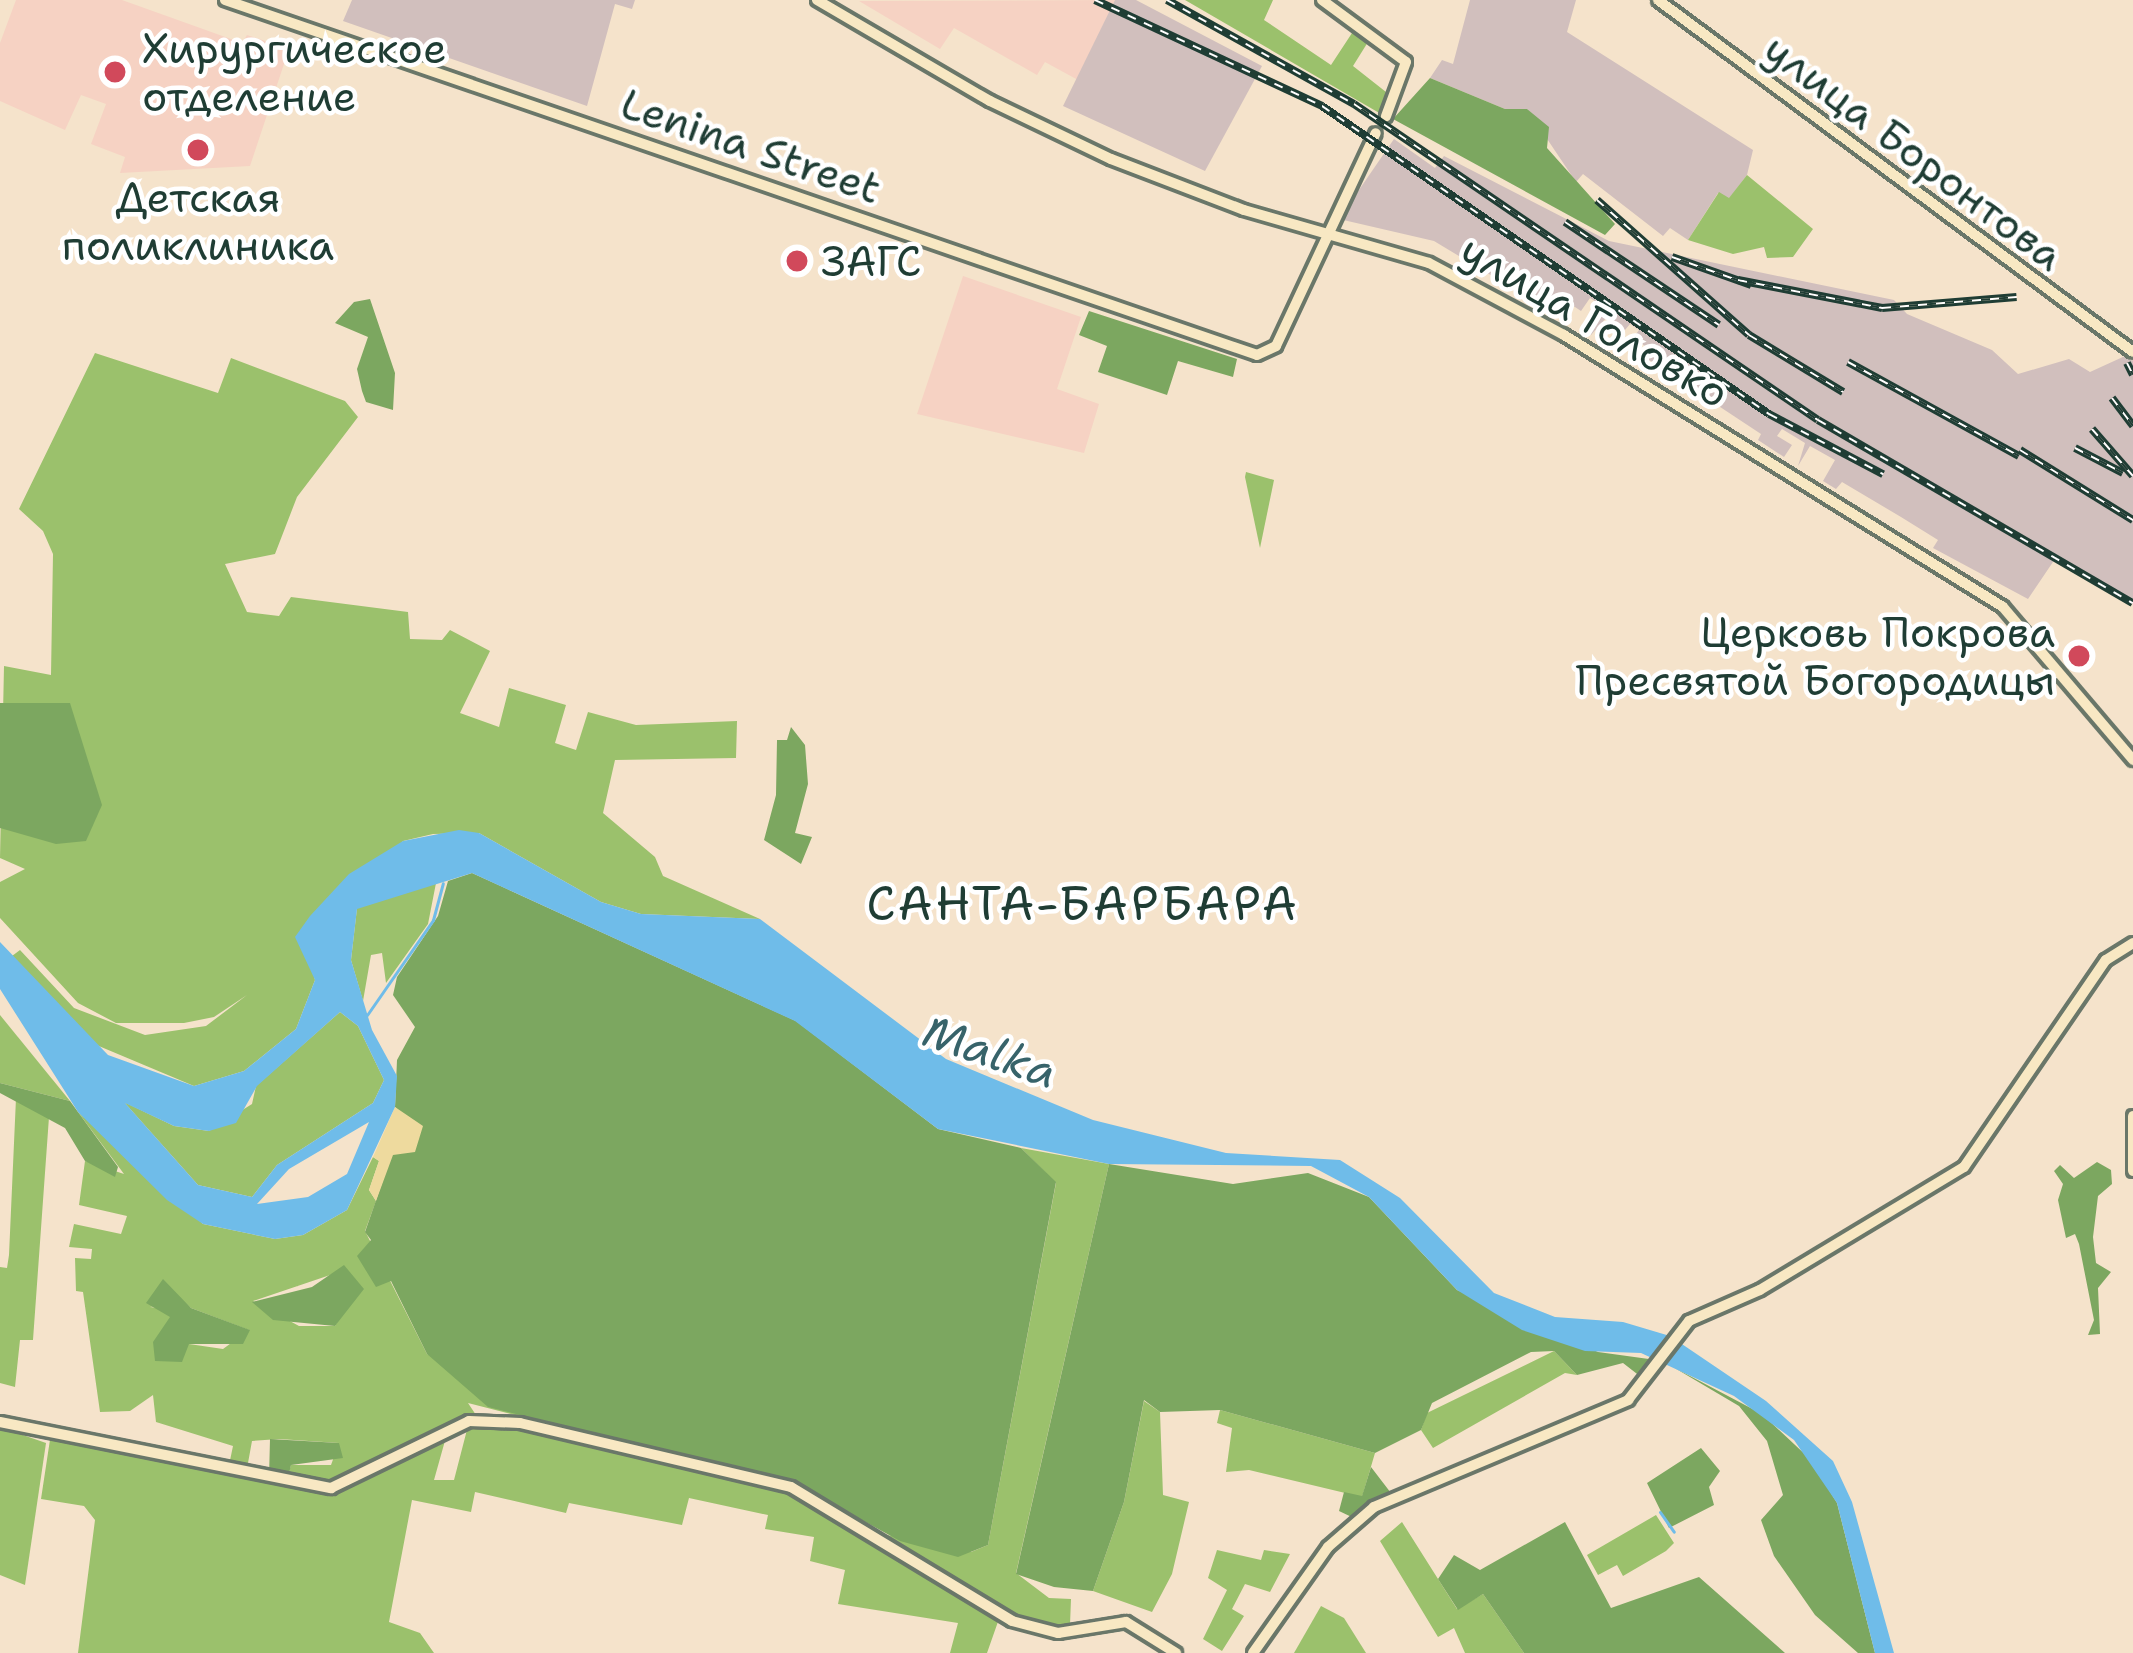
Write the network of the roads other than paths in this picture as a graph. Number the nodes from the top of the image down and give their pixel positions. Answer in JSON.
{"nodes":[{"id":1,"x":225,"y":0,"type":"edge"},
{"id":2,"x":817,"y":0,"type":"edge"},
{"id":3,"x":1322,"y":0,"type":"edge"},
{"id":4,"x":1658,"y":0,"type":"edge"},
{"id":5,"x":1386,"y":116,"type":"dead end"},
{"id":6,"x":1376,"y":133,"type":"dead end"},
{"id":7,"x":1324,"y":236,"type":"junction"},
{"id":8,"x":2133,"y":352,"type":"edge"},
{"id":9,"x":2133,"y":760,"type":"edge"},
{"id":10,"x":2133,"y":944,"type":"edge"},
{"id":11,"x":2133,"y":1116,"type":"edge"},
{"id":12,"x":2133,"y":1171,"type":"edge"},
{"id":13,"x":0,"y":1422,"type":"edge"},
{"id":14,"x":1176,"y":1653,"type":"edge"},
{"id":15,"x":1253,"y":1653,"type":"edge"}],
"edges":[{"from":1,"to":7,"type":"street","name":"Lenina Street"},
{"from":2,"to":7,"type":"street","name":"улица Головко"},
{"from":3,"to":5,"type":"street"},
{"from":4,"to":8,"type":"street","name":"улица Боронтова"},
{"from":6,"to":7,"type":"street"},
{"from":7,"to":9,"type":"street","name":"улица Головко"},
{"from":10,"to":15,"type":"street"},
{"from":11,"to":12,"type":"street"},
{"from":13,"to":14,"type":"street"}]}
